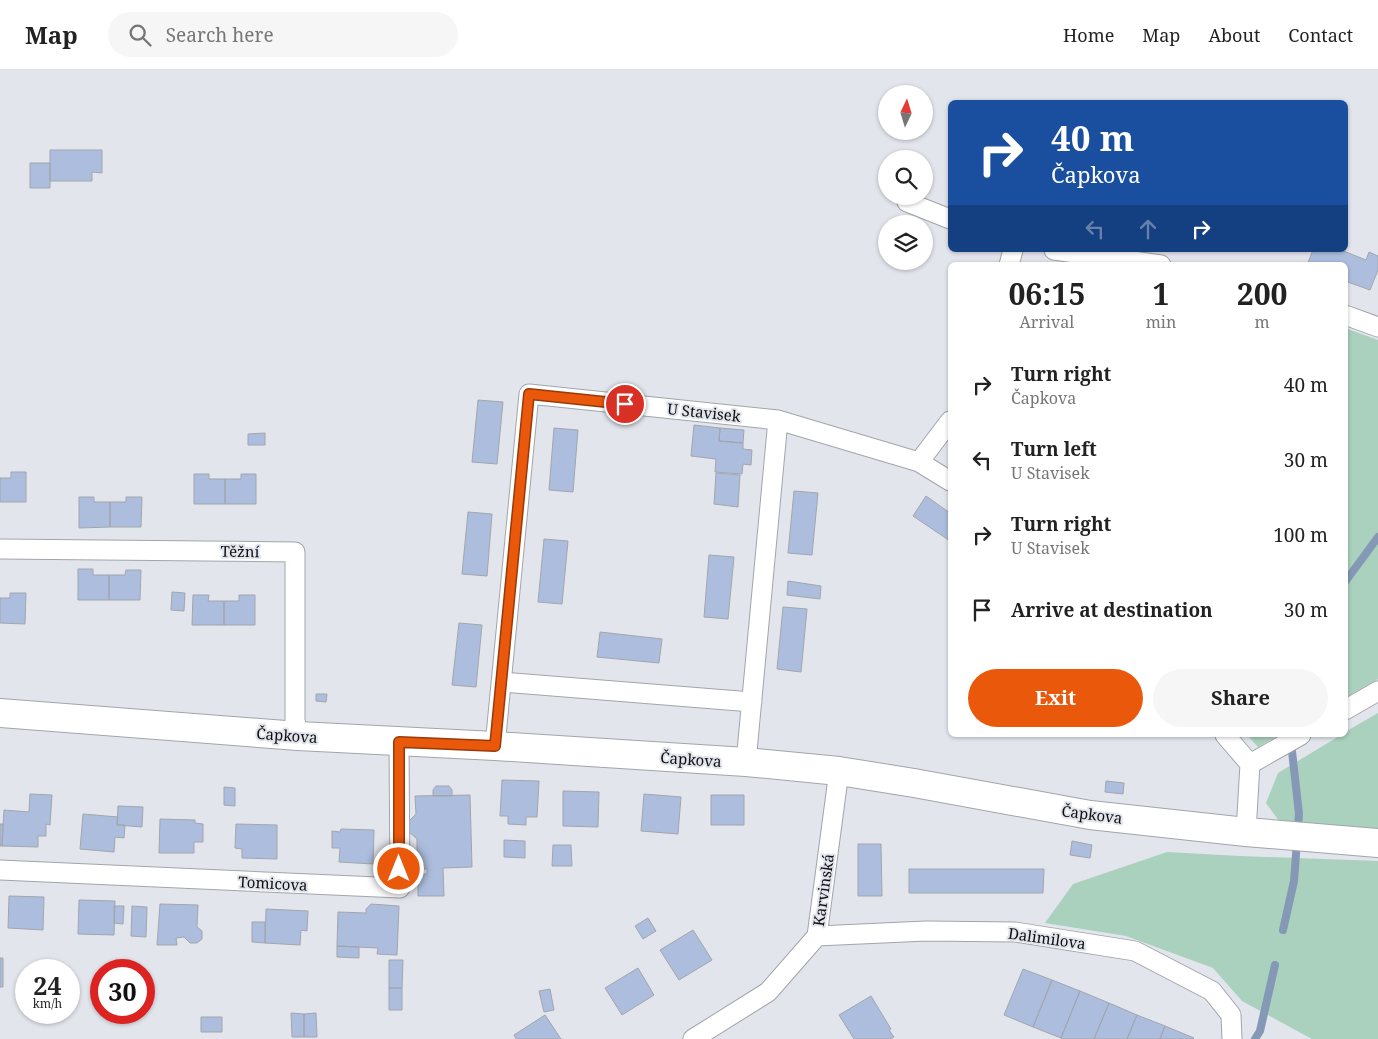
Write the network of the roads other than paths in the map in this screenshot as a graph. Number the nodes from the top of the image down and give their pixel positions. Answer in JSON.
{"nodes":[{"id":1,"x":915,"y":205,"type":"edge"},
{"id":2,"x":948,"y":218,"type":"edge"},
{"id":3,"x":1068,"y":252,"type":"edge"},
{"id":4,"x":1140,"y":262,"type":"edge"},
{"id":5,"x":1348,"y":316,"type":"edge"},
{"id":6,"x":1378,"y":327,"type":"edge"},
{"id":7,"x":778,"y":420,"type":"junction"},
{"id":8,"x":948,"y":424,"type":"edge"},
{"id":9,"x":919,"y":462,"type":"junction"},
{"id":10,"x":948,"y":480,"type":"edge"},
{"id":11,"x":0,"y":549,"type":"edge"},
{"id":12,"x":501,"y":682,"type":"junction"},
{"id":13,"x":1378,"y":691,"type":"edge"},
{"id":14,"x":752,"y":702,"type":"junction"},
{"id":15,"x":1348,"y":708,"type":"edge"},
{"id":16,"x":0,"y":713,"type":"edge"},
{"id":17,"x":298,"y":736,"type":"junction"},
{"id":18,"x":1227,"y":737,"type":"edge"},
{"id":19,"x":1297,"y":737,"type":"edge"},
{"id":20,"x":399,"y":742,"type":"junction"},
{"id":21,"x":495,"y":746,"type":"junction"},
{"id":22,"x":746,"y":762,"type":"junction"},
{"id":23,"x":1250,"y":764,"type":"junction"},
{"id":24,"x":840,"y":771,"type":"junction"},
{"id":25,"x":1246,"y":832,"type":"junction"},
{"id":26,"x":1378,"y":843,"type":"edge"},
{"id":27,"x":0,"y":870,"type":"edge"},
{"id":28,"x":817,"y":936,"type":"junction"},
{"id":29,"x":693,"y":1039,"type":"edge"},
{"id":30,"x":1232,"y":1039,"type":"edge"}],
"edges":[{"from":1,"to":2,"type":"street"},
{"from":3,"to":4,"type":"street"},
{"from":5,"to":6,"type":"street"},
{"from":7,"to":9,"type":"street","name":"U Stavisek"},
{"from":7,"to":12,"type":"street","name":"U Stavisek"},
{"from":7,"to":14,"type":"street"},
{"from":8,"to":9,"type":"street"},
{"from":9,"to":10,"type":"street","name":"U Stavisek"},
{"from":11,"to":17,"type":"street","name":"Těžní"},
{"from":12,"to":14,"type":"street"},
{"from":12,"to":21,"type":"street","name":"U Stavisek"},
{"from":13,"to":15,"type":"street"},
{"from":14,"to":22,"type":"street"},
{"from":16,"to":17,"type":"street","name":"Čapkova"},
{"from":17,"to":20,"type":"street","name":"Čapkova"},
{"from":18,"to":23,"type":"street"},
{"from":19,"to":23,"type":"street"},
{"from":20,"to":21,"type":"street","name":"Čapkova"},
{"from":20,"to":27,"type":"street","name":"Tomicova"},
{"from":21,"to":22,"type":"street","name":"Čapkova"},
{"from":22,"to":24,"type":"street","name":"Čapkova"},
{"from":23,"to":25,"type":"street"},
{"from":24,"to":25,"type":"street","name":"Čapkova"},
{"from":24,"to":28,"type":"street","name":"Karvinská"},
{"from":25,"to":26,"type":"street","name":"Čapkova"},
{"from":28,"to":29,"type":"street","name":"Karvinská"},
{"from":28,"to":30,"type":"street","name":"Dalimilova"}]}
